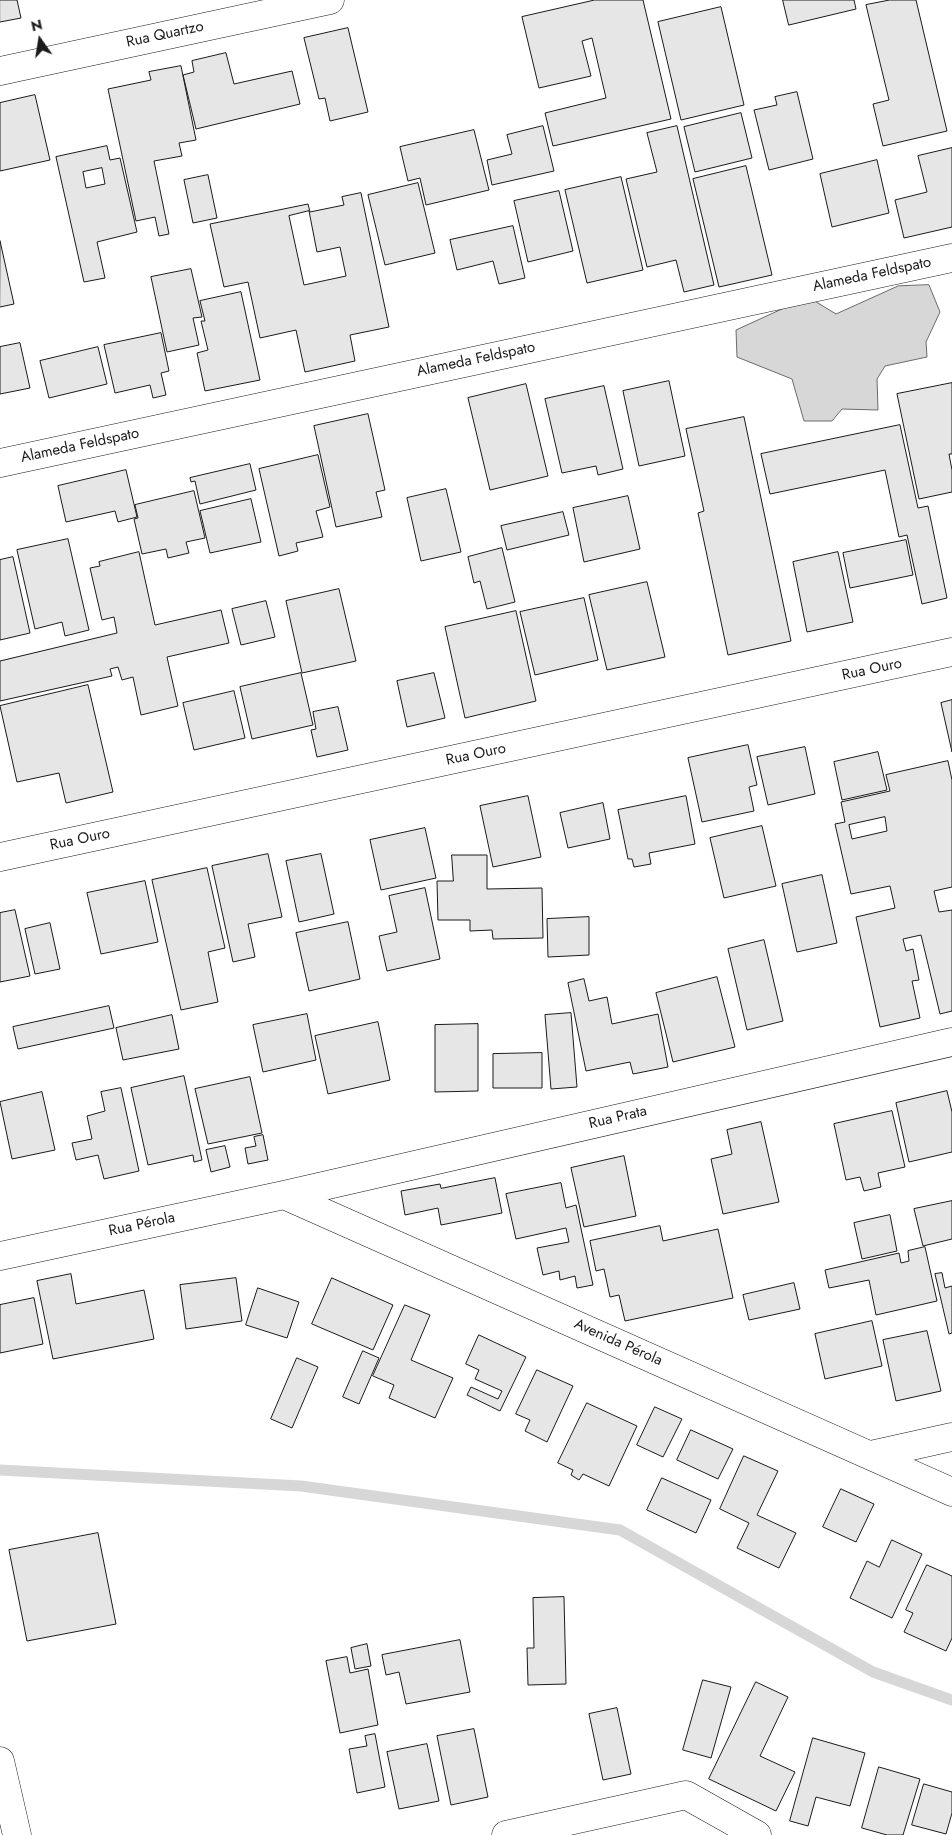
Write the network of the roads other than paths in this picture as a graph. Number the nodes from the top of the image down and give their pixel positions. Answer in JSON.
{"nodes":[{"id":1,"x":330,"y":0,"type":"edge"},
{"id":2,"x":0,"y":71,"type":"edge"},
{"id":3,"x":952,"y":258,"type":"edge"},
{"id":4,"x":0,"y":463,"type":"edge"},
{"id":5,"x":952,"y":652,"type":"edge"},
{"id":6,"x":0,"y":857,"type":"edge"},
{"id":7,"x":952,"y":1042,"type":"edge"},
{"id":8,"x":284,"y":1195,"type":"junction"},
{"id":9,"x":0,"y":1256,"type":"edge"},
{"id":10,"x":952,"y":1437,"type":"edge"},
{"id":11,"x":871,"y":1455,"type":"junction"},
{"id":12,"x":952,"y":1492,"type":"edge"},
{"id":13,"x":0,"y":1761,"type":"edge"},
{"id":14,"x":17,"y":1835,"type":"edge"},
{"id":15,"x":506,"y":1835,"type":"edge"},
{"id":16,"x":757,"y":1835,"type":"edge"}],
"edges":[{"from":1,"to":2,"type":"street","name":"Rua Quartzo"},
{"from":3,"to":4,"type":"street","name":"Alameda Feldspato"},
{"from":5,"to":6,"type":"street","name":"Rua Ouro"},
{"from":7,"to":8,"type":"street","name":"Rua Prata"},
{"from":8,"to":9,"type":"street","name":"Rua Pérola"},
{"from":8,"to":11,"type":"street","name":"Avenida Pérola"},
{"from":10,"to":11,"type":"street"},
{"from":11,"to":12,"type":"street","name":"Avenida Pérola"},
{"from":13,"to":14,"type":"street"},
{"from":15,"to":16,"type":"street"}]}
